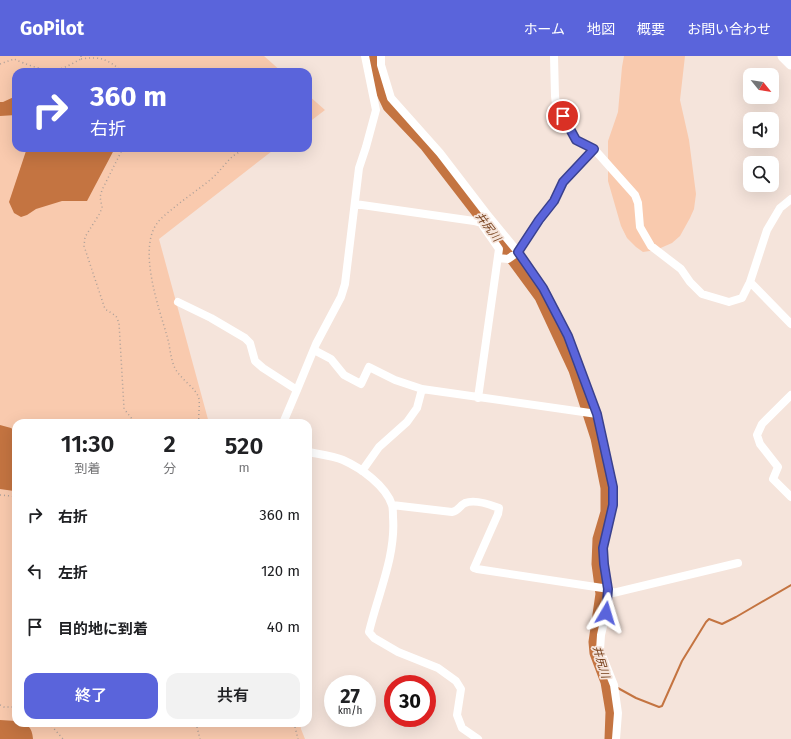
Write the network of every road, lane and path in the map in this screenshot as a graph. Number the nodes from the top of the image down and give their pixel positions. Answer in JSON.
{"nodes":[{"id":1,"x":365,"y":56,"type":"edge"},
{"id":2,"x":381,"y":56,"type":"edge"},
{"id":3,"x":554,"y":56,"type":"edge"},
{"id":4,"x":783,"y":56,"type":"edge"},
{"id":5,"x":12,"y":57,"type":"dead end"},
{"id":6,"x":81,"y":57,"type":"edge"},
{"id":7,"x":14,"y":59,"type":"junction"},
{"id":8,"x":0,"y":64,"type":"edge"},
{"id":9,"x":791,"y":64,"type":"edge"},
{"id":10,"x":40,"y":68,"type":"edge"},
{"id":11,"x":60,"y":68,"type":"edge"},
{"id":12,"x":117,"y":68,"type":"edge"},
{"id":13,"x":594,"y":149,"type":"junction"},
{"id":14,"x":121,"y":152,"type":"edge"},
{"id":15,"x":240,"y":152,"type":"edge"},
{"id":16,"x":791,"y":199,"type":"edge"},
{"id":17,"x":355,"y":204,"type":"junction"},
{"id":18,"x":518,"y":252,"type":"junction"},
{"id":19,"x":498,"y":258,"type":"junction"},
{"id":20,"x":750,"y":282,"type":"junction"},
{"id":21,"x":178,"y":302,"type":"dead end"},
{"id":22,"x":791,"y":324,"type":"edge"},
{"id":23,"x":314,"y":350,"type":"junction"},
{"id":24,"x":422,"y":389,"type":"junction"},
{"id":25,"x":297,"y":390,"type":"junction"},
{"id":26,"x":791,"y":395,"type":"edge"},
{"id":27,"x":478,"y":398,"type":"junction"},
{"id":28,"x":597,"y":414,"type":"junction"},
{"id":29,"x":132,"y":419,"type":"edge"},
{"id":30,"x":199,"y":419,"type":"edge"},
{"id":31,"x":285,"y":419,"type":"edge"},
{"id":32,"x":312,"y":453,"type":"edge"},
{"id":33,"x":362,"y":471,"type":"junction"},
{"id":34,"x":0,"y":495,"type":"edge"},
{"id":35,"x":12,"y":496,"type":"edge"},
{"id":36,"x":791,"y":497,"type":"edge"},
{"id":37,"x":392,"y":505,"type":"junction"},
{"id":38,"x":738,"y":563,"type":"dead end"},
{"id":39,"x":608,"y":589,"type":"junction"},
{"id":40,"x":0,"y":705,"type":"edge"},
{"id":41,"x":12,"y":707,"type":"edge"},
{"id":42,"x":52,"y":727,"type":"edge"},
{"id":43,"x":197,"y":727,"type":"edge"},
{"id":44,"x":295,"y":727,"type":"edge"},
{"id":45,"x":475,"y":738,"type":"edge"},
{"id":46,"x":63,"y":739,"type":"edge"},
{"id":47,"x":200,"y":739,"type":"edge"},
{"id":48,"x":298,"y":739,"type":"edge"},
{"id":49,"x":616,"y":739,"type":"edge"}],
"edges":[{"from":1,"to":17,"type":"street"},
{"from":2,"to":18,"type":"street"},
{"from":3,"to":13,"type":"street"},
{"from":4,"to":9,"type":"main road"},
{"from":5,"to":7,"type":"path"},
{"from":6,"to":11,"type":"path"},
{"from":6,"to":12,"type":"path"},
{"from":7,"to":8,"type":"path"},
{"from":7,"to":10,"type":"path"},
{"from":13,"to":18,"type":"street"},
{"from":13,"to":20,"type":"street"},
{"from":14,"to":29,"type":"path"},
{"from":15,"to":30,"type":"path"},
{"from":16,"to":20,"type":"street"},
{"from":17,"to":19,"type":"street"},
{"from":17,"to":23,"type":"street"},
{"from":18,"to":19,"type":"street"},
{"from":18,"to":28,"type":"street"},
{"from":19,"to":27,"type":"street"},
{"from":20,"to":22,"type":"street"},
{"from":21,"to":25,"type":"street"},
{"from":23,"to":24,"type":"street"},
{"from":23,"to":25,"type":"street"},
{"from":24,"to":27,"type":"street"},
{"from":24,"to":33,"type":"street"},
{"from":25,"to":31,"type":"street"},
{"from":26,"to":36,"type":"street"},
{"from":27,"to":28,"type":"street"},
{"from":28,"to":39,"type":"street"},
{"from":32,"to":33,"type":"street"},
{"from":33,"to":37,"type":"street"},
{"from":34,"to":35,"type":"path"},
{"from":37,"to":39,"type":"street"},
{"from":37,"to":45,"type":"street"},
{"from":38,"to":39,"type":"street"},
{"from":39,"to":49,"type":"street"},
{"from":40,"to":41,"type":"path"},
{"from":42,"to":46,"type":"path"},
{"from":43,"to":47,"type":"path"},
{"from":44,"to":48,"type":"path"}]}
